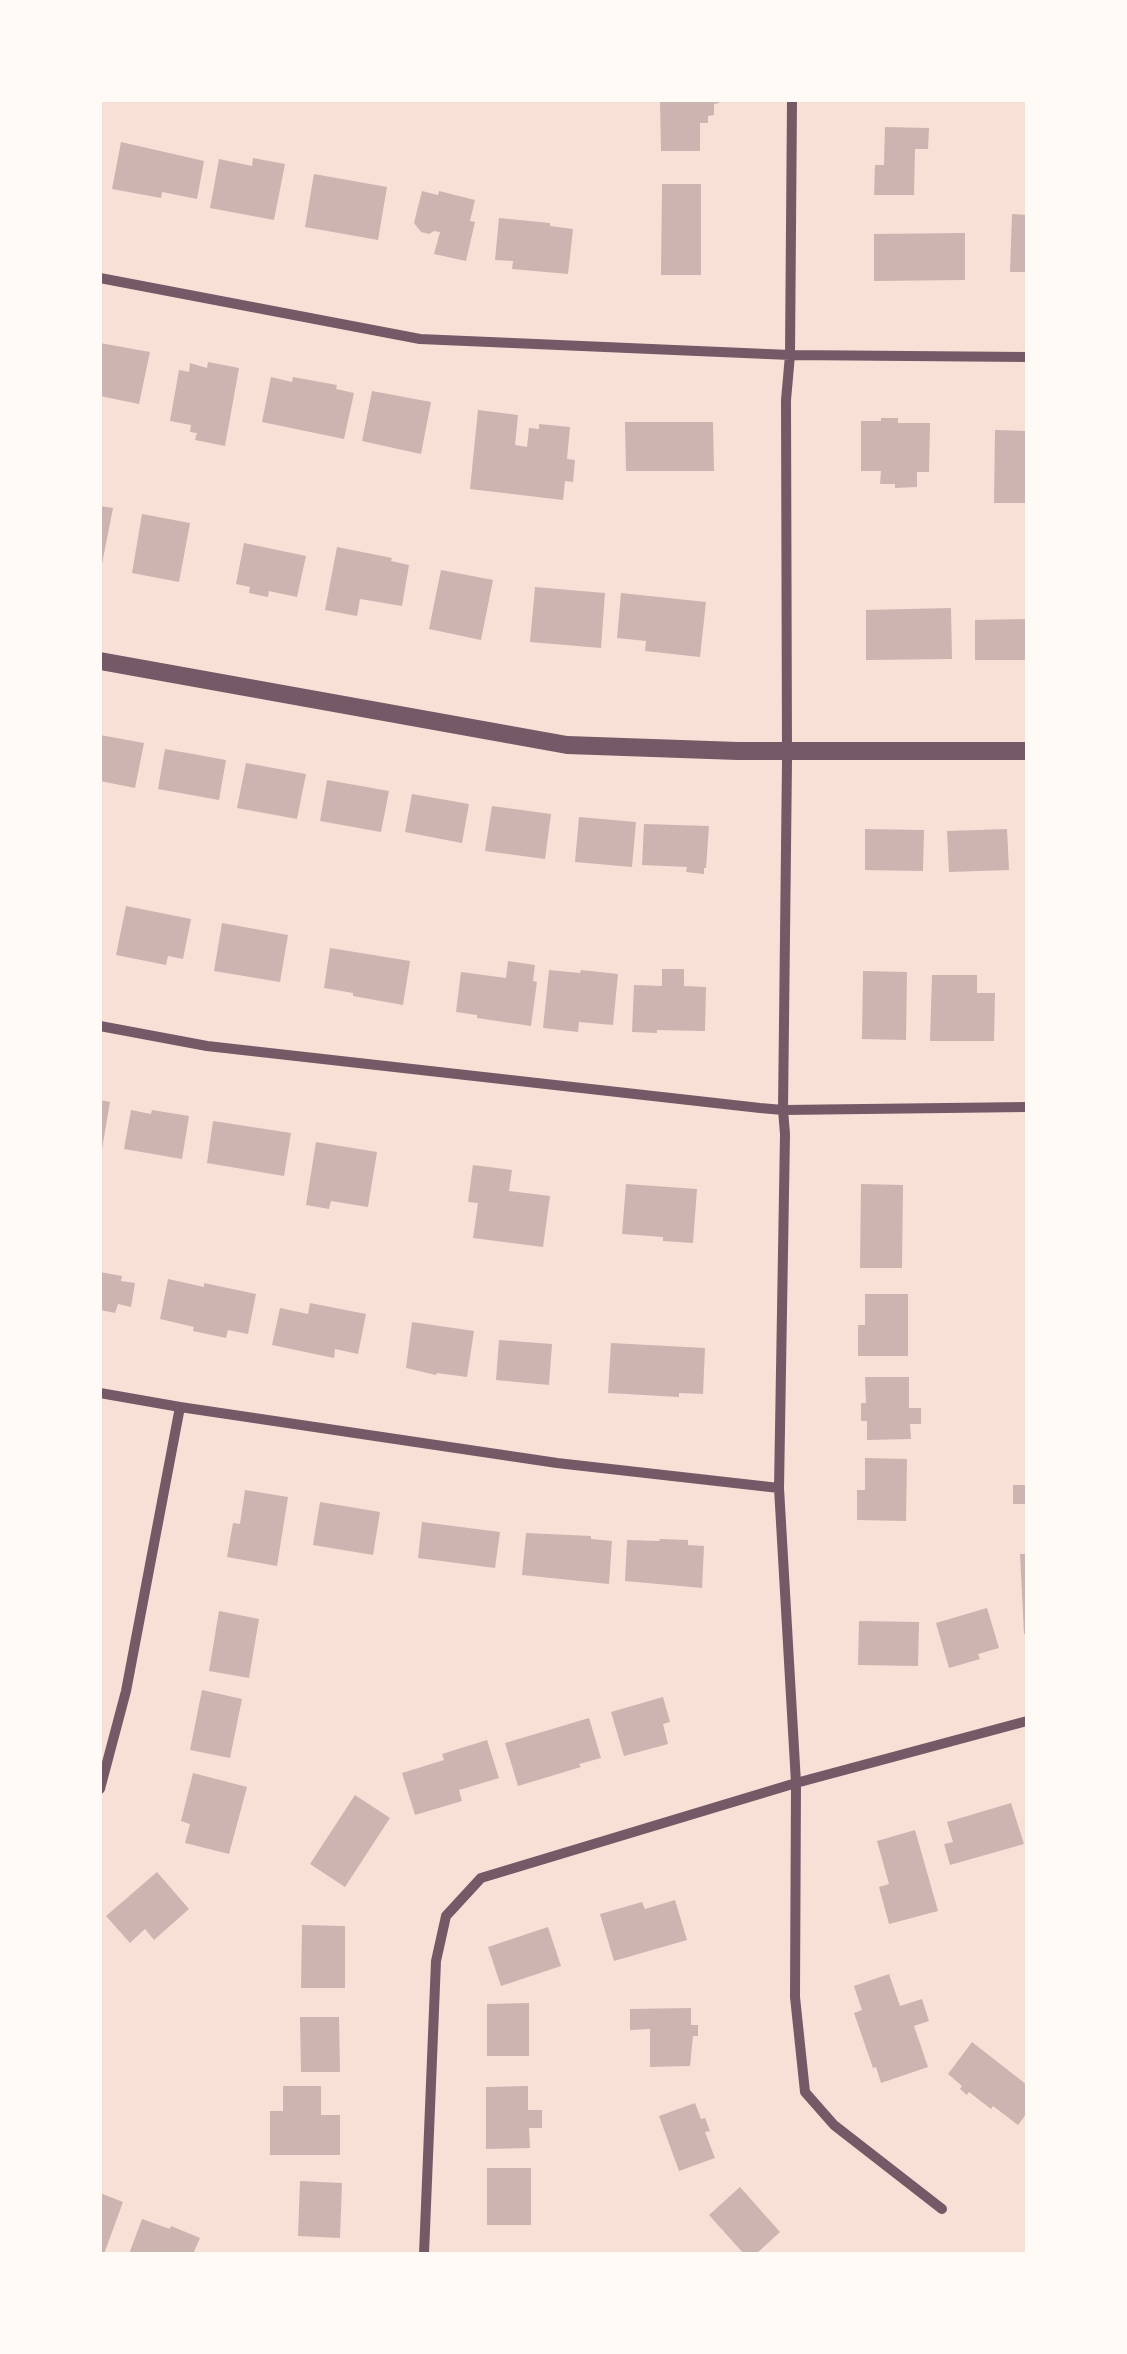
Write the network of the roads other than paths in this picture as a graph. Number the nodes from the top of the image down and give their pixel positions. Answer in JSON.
{"nodes":[{"id":1,"x":792,"y":100,"type":"edge"},
{"id":2,"x":100,"y":278,"type":"edge"},
{"id":3,"x":790,"y":354,"type":"junction"},
{"id":4,"x":1027,"y":357,"type":"edge"},
{"id":5,"x":100,"y":660,"type":"edge"},
{"id":6,"x":786,"y":751,"type":"junction"},
{"id":7,"x":1027,"y":751,"type":"edge"},
{"id":8,"x":100,"y":1026,"type":"edge"},
{"id":9,"x":1027,"y":1107,"type":"edge"},
{"id":10,"x":783,"y":1110,"type":"junction"},
{"id":11,"x":100,"y":1393,"type":"edge"},
{"id":12,"x":180,"y":1408,"type":"junction"},
{"id":13,"x":779,"y":1488,"type":"junction"},
{"id":14,"x":1027,"y":1721,"type":"edge"},
{"id":15,"x":796,"y":1784,"type":"junction"},
{"id":16,"x":100,"y":1790,"type":"edge"},
{"id":17,"x":942,"y":2209,"type":"dead end"},
{"id":18,"x":424,"y":2254,"type":"edge"}],
"edges":[{"from":1,"to":3,"type":"street"},
{"from":2,"to":3,"type":"street"},
{"from":3,"to":4,"type":"street"},
{"from":3,"to":6,"type":"street"},
{"from":5,"to":6,"type":"street"},
{"from":6,"to":7,"type":"street"},
{"from":6,"to":10,"type":"street"},
{"from":8,"to":10,"type":"street"},
{"from":9,"to":10,"type":"street"},
{"from":10,"to":13,"type":"street"},
{"from":11,"to":12,"type":"street"},
{"from":12,"to":13,"type":"street"},
{"from":12,"to":16,"type":"street"},
{"from":13,"to":15,"type":"street"},
{"from":14,"to":15,"type":"street"},
{"from":15,"to":17,"type":"street"},
{"from":15,"to":18,"type":"street"}]}
